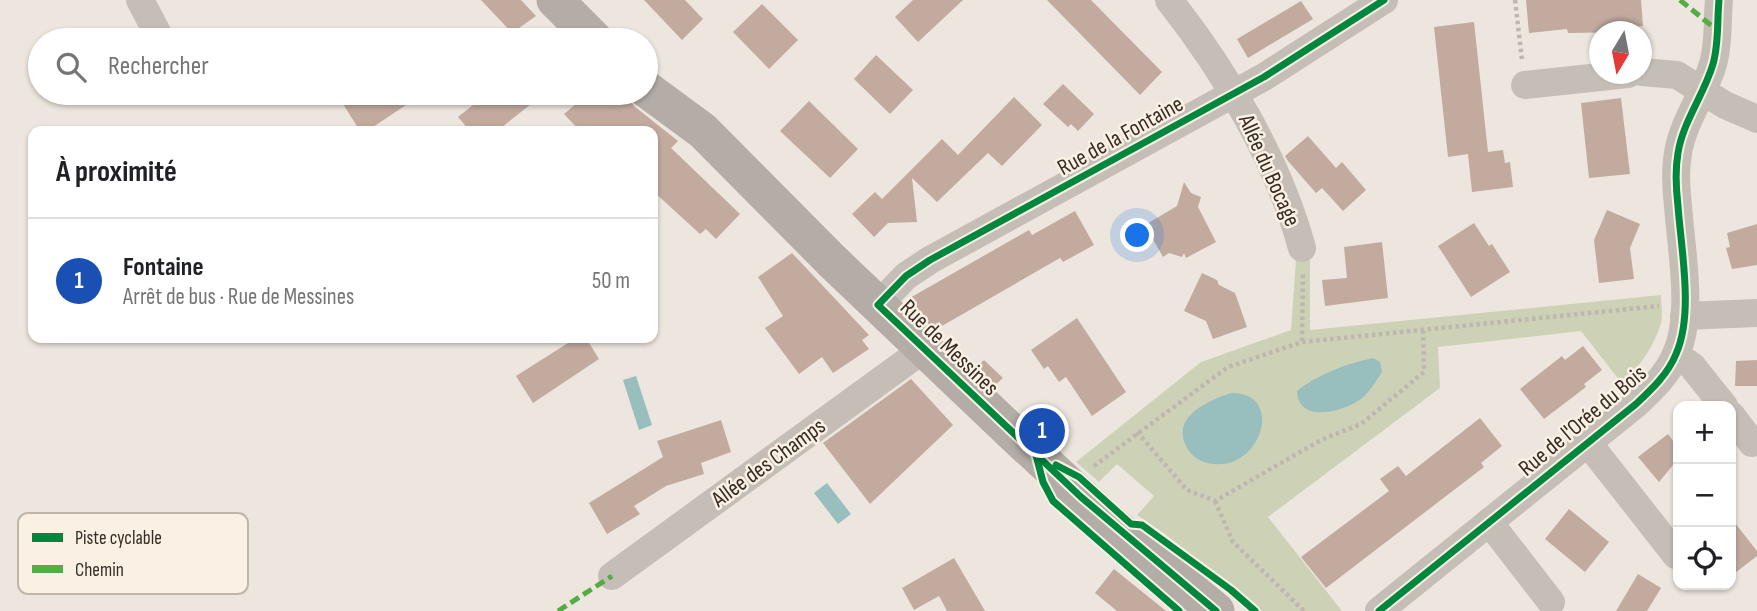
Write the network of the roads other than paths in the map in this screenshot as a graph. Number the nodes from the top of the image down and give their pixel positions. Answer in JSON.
{"nodes":[{"id":1,"x":140,"y":0,"type":"edge"},
{"id":2,"x":555,"y":0,"type":"edge"},
{"id":3,"x":1169,"y":0,"type":"edge"},
{"id":4,"x":1384,"y":0,"type":"edge"},
{"id":5,"x":1719,"y":0,"type":"edge"},
{"id":6,"x":155,"y":28,"type":"edge"},
{"id":7,"x":583,"y":28,"type":"edge"},
{"id":8,"x":1652,"y":73,"type":"edge"},
{"id":9,"x":1589,"y":78,"type":"edge"},
{"id":10,"x":1525,"y":85,"type":"road end"},
{"id":11,"x":1702,"y":90,"type":"junction"},
{"id":12,"x":1234,"y":93,"type":"junction"},
{"id":13,"x":658,"y":98,"type":"edge"},
{"id":14,"x":1757,"y":119,"type":"edge"},
{"id":15,"x":1302,"y":248,"type":"dead end"},
{"id":16,"x":878,"y":305,"type":"junction"},
{"id":17,"x":1684,"y":310,"type":"junction"},
{"id":18,"x":1757,"y":313,"type":"edge"},
{"id":19,"x":924,"y":349,"type":"junction"},
{"id":20,"x":1676,"y":355,"type":"junction"},
{"id":21,"x":1720,"y":401,"type":"edge"},
{"id":22,"x":1736,"y":422,"type":"edge"},
{"id":23,"x":1588,"y":443,"type":"junction"},
{"id":24,"x":1752,"y":443,"type":"dead end"},
{"id":25,"x":1489,"y":522,"type":"junction"},
{"id":26,"x":1673,"y":551,"type":"edge"},
{"id":27,"x":612,"y":576,"type":"dead end"},
{"id":28,"x":1551,"y":602,"type":"dead end"},
{"id":29,"x":1386,"y":609,"type":"edge"},
{"id":30,"x":1216,"y":611,"type":"edge"}],
"edges":[{"from":1,"to":6,"type":"street"},
{"from":2,"to":7,"type":"main road"},
{"from":3,"to":12,"type":"street","name":"Allée du Bocage"},
{"from":4,"to":12,"type":"street","name":"Rue de la Fontaine"},
{"from":5,"to":11,"type":"street","name":"Rue de l'Orée du Bois"},
{"from":8,"to":11,"type":"street"},
{"from":9,"to":10,"type":"street"},
{"from":11,"to":14,"type":"street"},
{"from":11,"to":17,"type":"street","name":"Rue de l'Orée du Bois"},
{"from":12,"to":15,"type":"street","name":"Allée du Bocage"},
{"from":12,"to":16,"type":"street","name":"Rue de la Fontaine"},
{"from":13,"to":16,"type":"main road","name":"Rue de Messines"},
{"from":16,"to":19,"type":"main road","name":"Rue de Messines"},
{"from":17,"to":18,"type":"street"},
{"from":17,"to":20,"type":"street","name":"Rue de l'Orée du Bois"},
{"from":19,"to":27,"type":"street","name":"Allée des Champs"},
{"from":19,"to":30,"type":"main road","name":"Rue de Messines"},
{"from":20,"to":21,"type":"street"},
{"from":20,"to":23,"type":"street","name":"Rue de l'Orée du Bois"},
{"from":22,"to":24,"type":"street"},
{"from":23,"to":25,"type":"street","name":"Rue de l'Orée du Bois"},
{"from":23,"to":26,"type":"street","name":"Rue de l'Orée du Bois"},
{"from":25,"to":28,"type":"street"},
{"from":25,"to":29,"type":"street","name":"Rue de l'Orée du Bois"}]}
